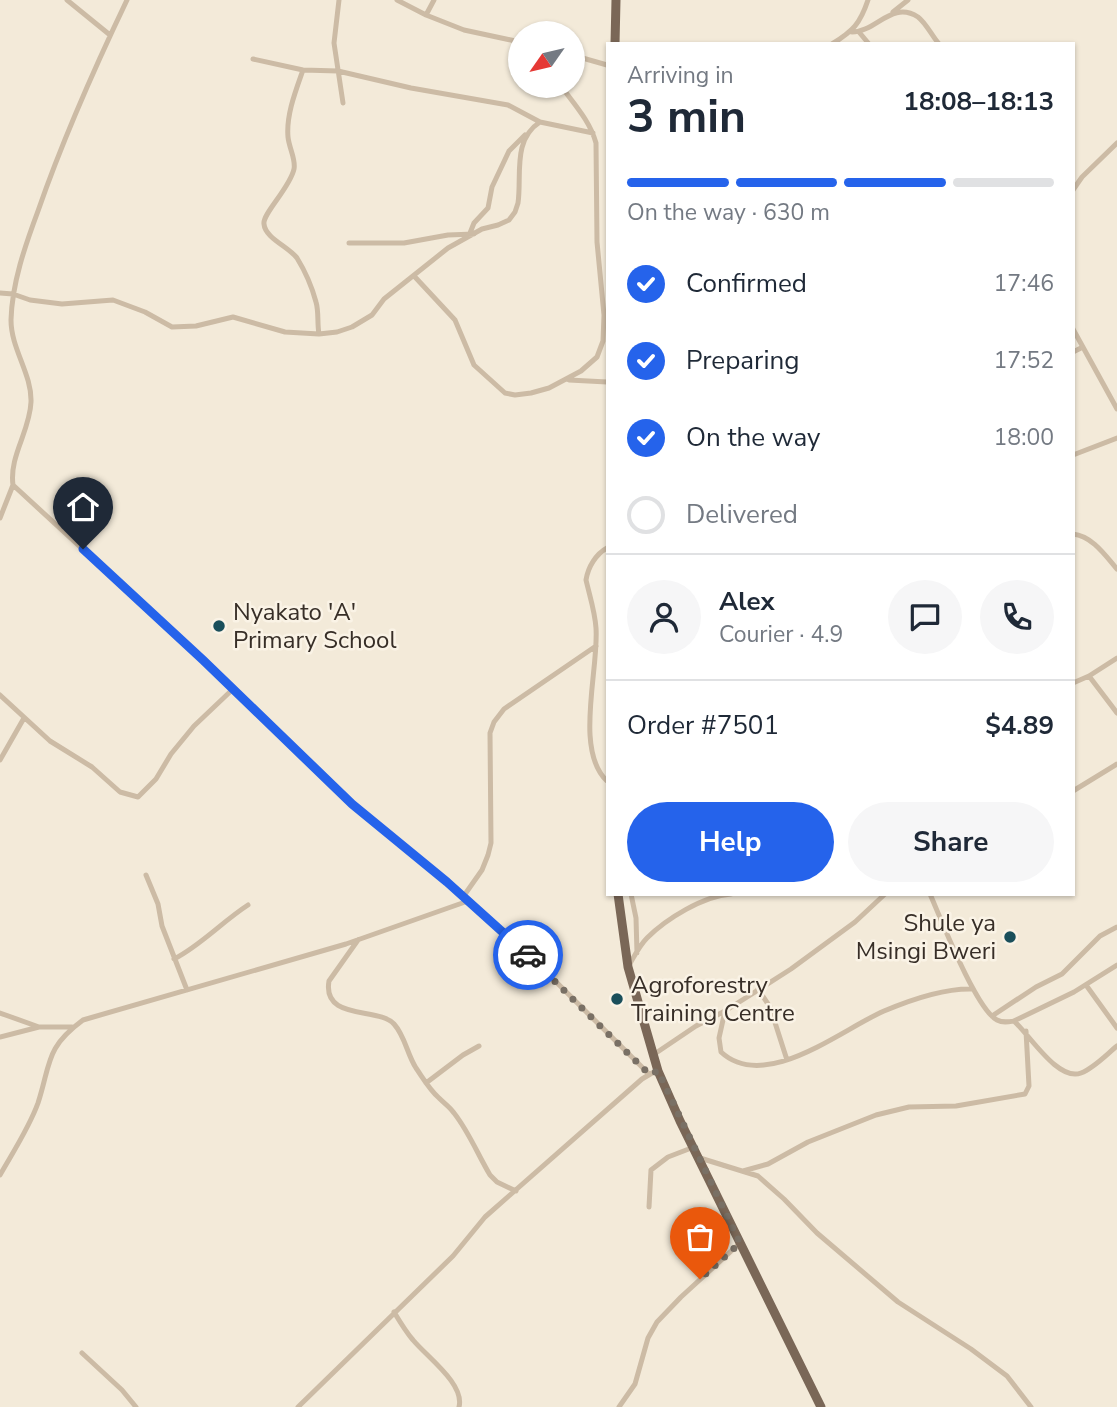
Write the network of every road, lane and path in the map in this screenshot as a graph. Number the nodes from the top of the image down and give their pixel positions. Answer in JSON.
{"nodes":[{"id":1,"x":67,"y":0,"type":"edge"},
{"id":2,"x":127,"y":0,"type":"edge"},
{"id":3,"x":339,"y":0,"type":"edge"},
{"id":4,"x":397,"y":0,"type":"edge"},
{"id":5,"x":434,"y":0,"type":"edge"},
{"id":6,"x":616,"y":0,"type":"edge"},
{"id":7,"x":868,"y":0,"type":"edge"},
{"id":8,"x":908,"y":0,"type":"edge"},
{"id":9,"x":893,"y":12,"type":"junction"},
{"id":10,"x":426,"y":15,"type":"junction"},
{"id":11,"x":855,"y":32,"type":"junction"},
{"id":12,"x":110,"y":35,"type":"junction"},
{"id":13,"x":508,"y":39,"type":"edge"},
{"id":14,"x":843,"y":41,"type":"edge"},
{"id":15,"x":615,"y":42,"type":"edge"},
{"id":16,"x":867,"y":42,"type":"edge"},
{"id":17,"x":937,"y":42,"type":"edge"},
{"id":18,"x":253,"y":59,"type":"dead end"},
{"id":19,"x":585,"y":59,"type":"edge"},
{"id":20,"x":606,"y":65,"type":"edge"},
{"id":21,"x":303,"y":70,"type":"junction"},
{"id":22,"x":338,"y":71,"type":"junction"},
{"id":23,"x":569,"y":98,"type":"edge"},
{"id":24,"x":344,"y":103,"type":"dead end"},
{"id":25,"x":540,"y":122,"type":"junction"},
{"id":26,"x":529,"y":132,"type":"junction"},
{"id":27,"x":593,"y":133,"type":"junction"},
{"id":28,"x":1117,"y":143,"type":"edge"},
{"id":29,"x":1075,"y":187,"type":"edge"},
{"id":30,"x":472,"y":234,"type":"junction"},
{"id":31,"x":349,"y":243,"type":"dead end"},
{"id":32,"x":415,"y":277,"type":"junction"},
{"id":33,"x":0,"y":293,"type":"edge"},
{"id":34,"x":13,"y":294,"type":"junction"},
{"id":35,"x":1075,"y":333,"type":"edge"},
{"id":36,"x":319,"y":334,"type":"junction"},
{"id":37,"x":1083,"y":347,"type":"junction"},
{"id":38,"x":1075,"y":351,"type":"edge"},
{"id":39,"x":566,"y":380,"type":"junction"},
{"id":40,"x":606,"y":383,"type":"edge"},
{"id":41,"x":1117,"y":409,"type":"edge"},
{"id":42,"x":1117,"y":438,"type":"edge"},
{"id":43,"x":1075,"y":454,"type":"edge"},
{"id":44,"x":13,"y":485,"type":"junction"},
{"id":45,"x":0,"y":518,"type":"edge"},
{"id":46,"x":1075,"y":534,"type":"edge"},
{"id":47,"x":606,"y":549,"type":"edge"},
{"id":48,"x":1117,"y":569,"type":"edge"},
{"id":49,"x":596,"y":646,"type":"junction"},
{"id":50,"x":1117,"y":658,"type":"edge"},
{"id":51,"x":1089,"y":677,"type":"junction"},
{"id":52,"x":1075,"y":682,"type":"edge"},
{"id":53,"x":233,"y":689,"type":"junction"},
{"id":54,"x":0,"y":695,"type":"edge"},
{"id":55,"x":1117,"y":713,"type":"edge"},
{"id":56,"x":24,"y":718,"type":"junction"},
{"id":57,"x":0,"y":760,"type":"edge"},
{"id":58,"x":1117,"y":764,"type":"edge"},
{"id":59,"x":606,"y":780,"type":"edge"},
{"id":60,"x":1075,"y":790,"type":"edge"},
{"id":61,"x":146,"y":874,"type":"dead end"},
{"id":62,"x":618,"y":896,"type":"edge"},
{"id":63,"x":631,"y":896,"type":"edge"},
{"id":64,"x":717,"y":896,"type":"edge"},
{"id":65,"x":883,"y":896,"type":"edge"},
{"id":66,"x":931,"y":896,"type":"edge"},
{"id":67,"x":466,"y":899,"type":"junction"},
{"id":68,"x":248,"y":905,"type":"dead end"},
{"id":69,"x":1117,"y":927,"type":"edge"},
{"id":70,"x":358,"y":940,"type":"junction"},
{"id":71,"x":637,"y":953,"type":"junction"},
{"id":72,"x":174,"y":959,"type":"junction"},
{"id":73,"x":1117,"y":965,"type":"edge"},
{"id":74,"x":628,"y":967,"type":"junction"},
{"id":75,"x":1086,"y":985,"type":"junction"},
{"id":76,"x":758,"y":989,"type":"junction"},
{"id":77,"x":973,"y":989,"type":"junction"},
{"id":78,"x":187,"y":990,"type":"junction"},
{"id":79,"x":725,"y":1011,"type":"junction"},
{"id":80,"x":0,"y":1013,"type":"edge"},
{"id":81,"x":992,"y":1016,"type":"junction"},
{"id":82,"x":1014,"y":1021,"type":"junction"},
{"id":83,"x":39,"y":1027,"type":"junction"},
{"id":84,"x":73,"y":1027,"type":"junction"},
{"id":85,"x":1117,"y":1028,"type":"edge"},
{"id":86,"x":1026,"y":1031,"type":"junction"},
{"id":87,"x":1,"y":1037,"type":"edge"},
{"id":88,"x":479,"y":1046,"type":"dead end"},
{"id":89,"x":1117,"y":1046,"type":"edge"},
{"id":90,"x":653,"y":1055,"type":"junction"},
{"id":91,"x":787,"y":1059,"type":"junction"},
{"id":92,"x":654,"y":1073,"type":"junction"},
{"id":93,"x":426,"y":1083,"type":"junction"},
{"id":94,"x":694,"y":1147,"type":"junction"},
{"id":95,"x":699,"y":1158,"type":"junction"},
{"id":96,"x":743,"y":1171,"type":"junction"},
{"id":97,"x":0,"y":1175,"type":"edge"},
{"id":98,"x":516,"y":1191,"type":"junction"},
{"id":99,"x":649,"y":1207,"type":"dead end"},
{"id":100,"x":740,"y":1243,"type":"junction"},
{"id":101,"x":394,"y":1312,"type":"junction"},
{"id":102,"x":82,"y":1353,"type":"dead end"},
{"id":103,"x":136,"y":1407,"type":"edge"},
{"id":104,"x":298,"y":1407,"type":"edge"},
{"id":105,"x":459,"y":1407,"type":"edge"},
{"id":106,"x":619,"y":1407,"type":"edge"},
{"id":107,"x":821,"y":1407,"type":"edge"},
{"id":108,"x":1031,"y":1407,"type":"edge"}],
"edges":[{"from":1,"to":12,"type":"street"},
{"from":2,"to":12,"type":"street"},
{"from":3,"to":22,"type":"street"},
{"from":4,"to":10,"type":"street"},
{"from":5,"to":10,"type":"street"},
{"from":6,"to":15,"type":"main road"},
{"from":7,"to":11,"type":"street"},
{"from":8,"to":9,"type":"street"},
{"from":9,"to":11,"type":"street"},
{"from":9,"to":17,"type":"street"},
{"from":10,"to":13,"type":"street"},
{"from":11,"to":14,"type":"street"},
{"from":11,"to":16,"type":"street"},
{"from":12,"to":34,"type":"street"},
{"from":18,"to":21,"type":"street"},
{"from":19,"to":20,"type":"street"},
{"from":21,"to":22,"type":"street"},
{"from":21,"to":36,"type":"street"},
{"from":22,"to":24,"type":"street"},
{"from":22,"to":25,"type":"street"},
{"from":23,"to":27,"type":"street"},
{"from":25,"to":26,"type":"street"},
{"from":25,"to":27,"type":"street"},
{"from":26,"to":30,"type":"street"},
{"from":26,"to":30,"type":"street"},
{"from":27,"to":39,"type":"street"},
{"from":28,"to":29,"type":"street"},
{"from":30,"to":31,"type":"street"},
{"from":30,"to":32,"type":"street"},
{"from":32,"to":36,"type":"street"},
{"from":32,"to":39,"type":"street"},
{"from":33,"to":34,"type":"street"},
{"from":34,"to":36,"type":"street"},
{"from":34,"to":44,"type":"street"},
{"from":35,"to":37,"type":"street"},
{"from":37,"to":38,"type":"street"},
{"from":37,"to":41,"type":"street"},
{"from":39,"to":40,"type":"street"},
{"from":42,"to":43,"type":"street"},
{"from":44,"to":45,"type":"street"},
{"from":44,"to":53,"type":"street"},
{"from":46,"to":48,"type":"street"},
{"from":47,"to":49,"type":"street"},
{"from":49,"to":59,"type":"street"},
{"from":49,"to":67,"type":"street"},
{"from":50,"to":51,"type":"street"},
{"from":51,"to":52,"type":"street"},
{"from":51,"to":55,"type":"street"},
{"from":53,"to":56,"type":"street"},
{"from":53,"to":67,"type":"street"},
{"from":54,"to":56,"type":"street"},
{"from":56,"to":57,"type":"street"},
{"from":58,"to":60,"type":"street"},
{"from":61,"to":72,"type":"street"},
{"from":62,"to":74,"type":"main road"},
{"from":63,"to":71,"type":"street"},
{"from":64,"to":71,"type":"street"},
{"from":65,"to":76,"type":"street"},
{"from":66,"to":77,"type":"street"},
{"from":67,"to":70,"type":"street"},
{"from":67,"to":92,"type":"street"},
{"from":68,"to":72,"type":"street"},
{"from":69,"to":81,"type":"street"},
{"from":70,"to":78,"type":"street"},
{"from":70,"to":93,"type":"street"},
{"from":71,"to":74,"type":"street"},
{"from":72,"to":78,"type":"street"},
{"from":73,"to":75,"type":"street"},
{"from":74,"to":90,"type":"main road"},
{"from":75,"to":82,"type":"street"},
{"from":75,"to":85,"type":"street"},
{"from":76,"to":79,"type":"street"},
{"from":76,"to":91,"type":"street"},
{"from":77,"to":81,"type":"street"},
{"from":77,"to":91,"type":"street"},
{"from":78,"to":84,"type":"street"},
{"from":79,"to":90,"type":"street"},
{"from":79,"to":91,"type":"street"},
{"from":80,"to":83,"type":"street"},
{"from":81,"to":82,"type":"street"},
{"from":82,"to":86,"type":"street"},
{"from":83,"to":84,"type":"street"},
{"from":83,"to":87,"type":"street"},
{"from":84,"to":97,"type":"street"},
{"from":86,"to":89,"type":"street"},
{"from":86,"to":96,"type":"street"},
{"from":88,"to":93,"type":"street"},
{"from":90,"to":92,"type":"main road"},
{"from":92,"to":94,"type":"main road"},
{"from":92,"to":98,"type":"street"},
{"from":93,"to":98,"type":"street"},
{"from":94,"to":95,"type":"main road"},
{"from":94,"to":99,"type":"street"},
{"from":95,"to":96,"type":"street"},
{"from":95,"to":100,"type":"main road"},
{"from":96,"to":108,"type":"street"},
{"from":98,"to":101,"type":"street"},
{"from":100,"to":106,"type":"street"},
{"from":100,"to":107,"type":"main road"},
{"from":101,"to":104,"type":"street"},
{"from":101,"to":105,"type":"street"},
{"from":102,"to":103,"type":"street"}]}
